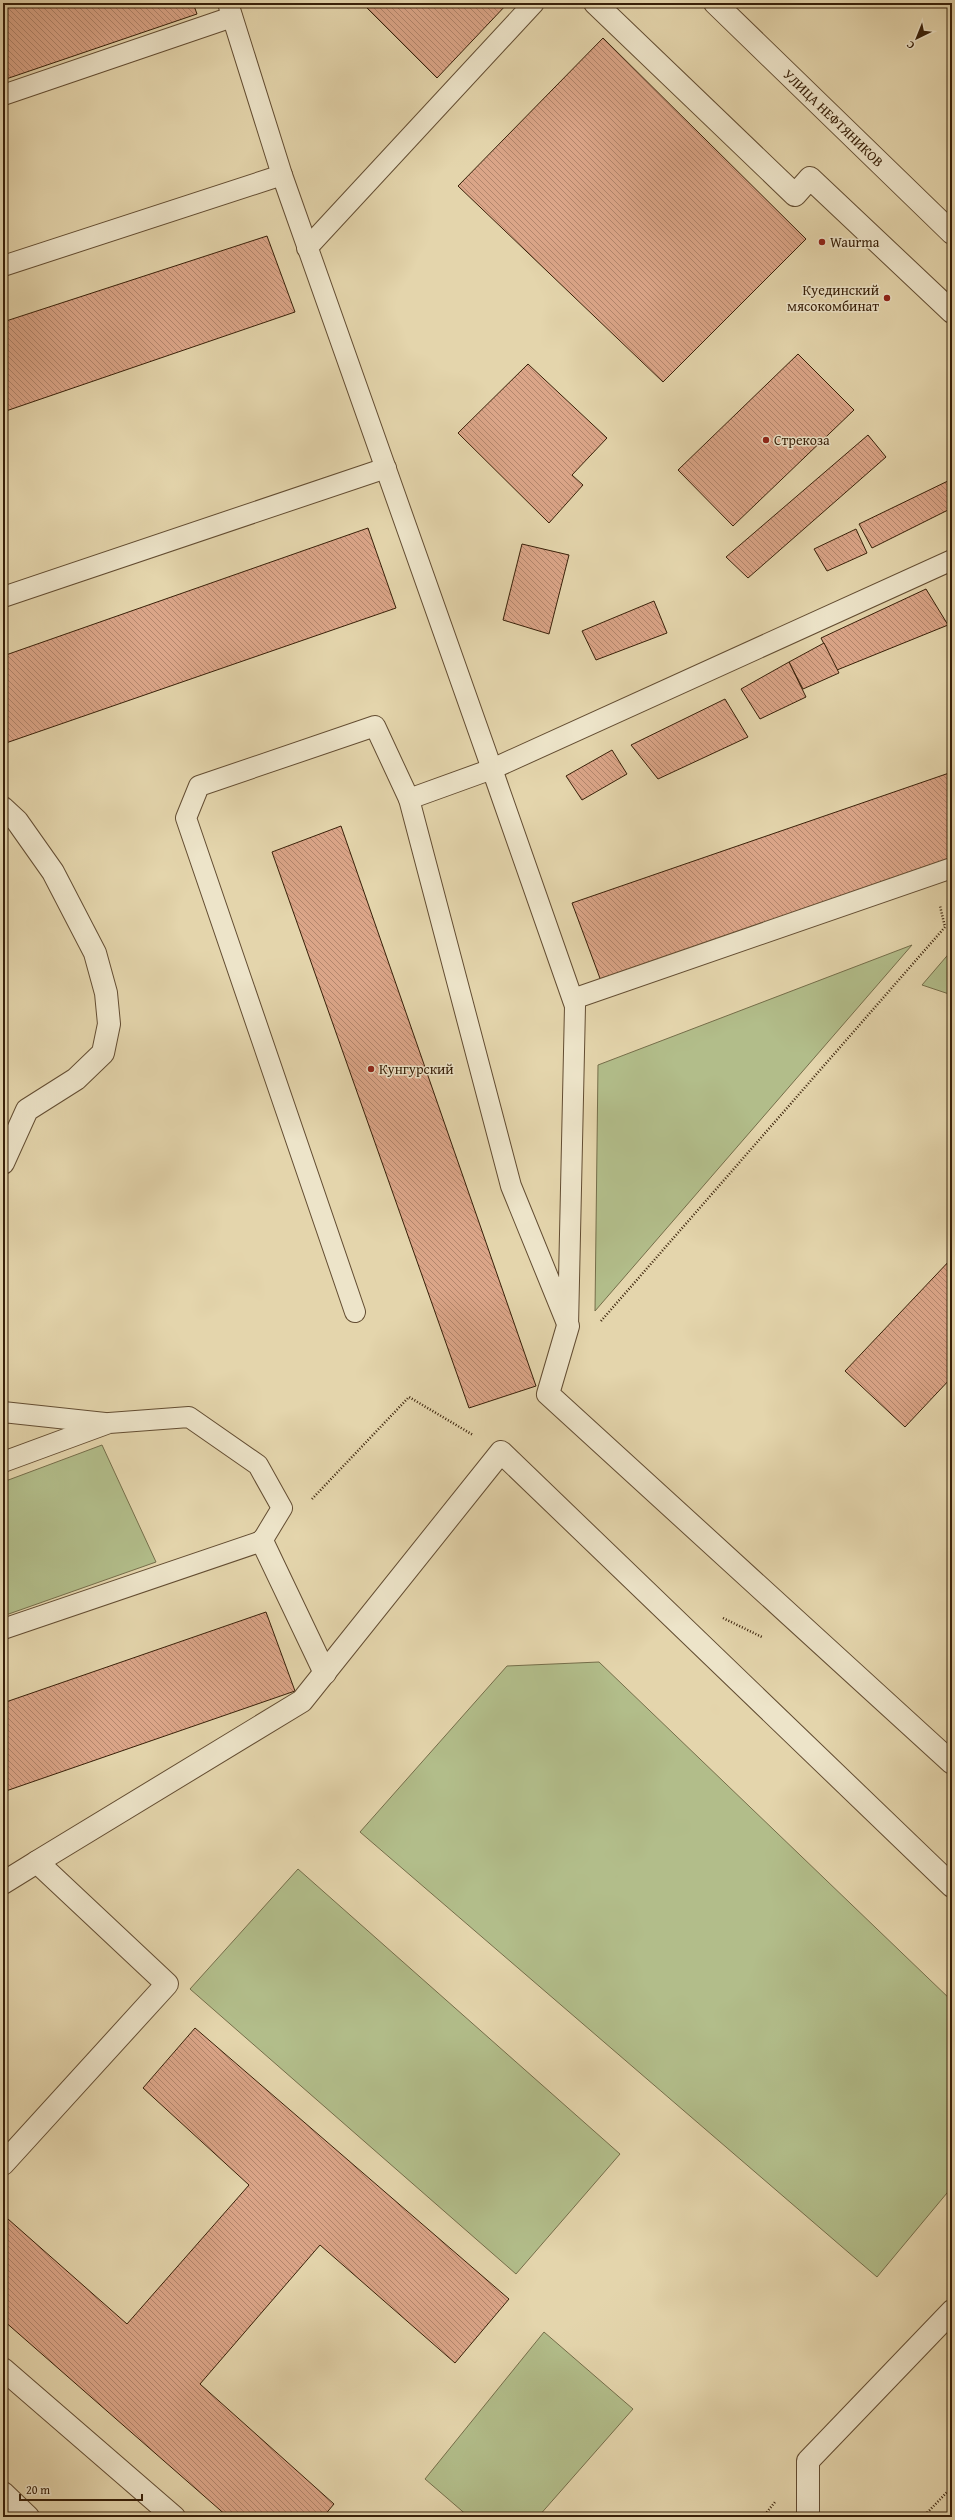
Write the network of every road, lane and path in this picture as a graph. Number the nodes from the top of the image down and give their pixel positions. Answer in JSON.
{"nodes":[{"id":1,"x":534,"y":3,"type":"edge"},
{"id":2,"x":595,"y":3,"type":"edge"},
{"id":3,"x":715,"y":3,"type":"edge"},
{"id":4,"x":230,"y":10,"type":"edge"},
{"id":5,"x":3,"y":95,"type":"edge"},
{"id":6,"x":282,"y":175,"type":"junction"},
{"id":7,"x":952,"y":233,"type":"edge"},
{"id":8,"x":307,"y":248,"type":"junction"},
{"id":9,"x":3,"y":266,"type":"edge"},
{"id":10,"x":952,"y":312,"type":"edge"},
{"id":11,"x":386,"y":468,"type":"junction"},
{"id":12,"x":952,"y":560,"type":"edge"},
{"id":13,"x":3,"y":597,"type":"edge"},
{"id":14,"x":492,"y":769,"type":"junction"},
{"id":15,"x":410,"y":799,"type":"junction"},
{"id":16,"x":3,"y":808,"type":"edge"},
{"id":17,"x":952,"y":868,"type":"edge"},
{"id":18,"x":933,"y":875,"type":"junction"},
{"id":19,"x":573,"y":999,"type":"junction"},
{"id":20,"x":27,"y":1110,"type":"junction"},
{"id":21,"x":3,"y":1124,"type":"edge"},
{"id":22,"x":3,"y":1163,"type":"edge"},
{"id":23,"x":355,"y":1312,"type":"dead end"},
{"id":24,"x":568,"y":1326,"type":"junction"},
{"id":25,"x":596,"y":1327,"type":"dead end"},
{"id":26,"x":3,"y":1412,"type":"edge"},
{"id":27,"x":109,"y":1423,"type":"junction"},
{"id":28,"x":502,"y":1452,"type":"junction"},
{"id":29,"x":3,"y":1462,"type":"edge"},
{"id":30,"x":310,"y":1501,"type":"dead end"},
{"id":31,"x":262,"y":1541,"type":"junction"},
{"id":32,"x":719,"y":1616,"type":"dead end"},
{"id":33,"x":3,"y":1629,"type":"edge"},
{"id":34,"x":769,"y":1640,"type":"dead end"},
{"id":35,"x":326,"y":1673,"type":"junction"},
{"id":36,"x":952,"y":1763,"type":"edge"},
{"id":37,"x":37,"y":1862,"type":"junction"},
{"id":38,"x":3,"y":1883,"type":"edge"},
{"id":39,"x":952,"y":1886,"type":"edge"},
{"id":40,"x":3,"y":2164,"type":"edge"},
{"id":41,"x":952,"y":2311,"type":"edge"},
{"id":42,"x":3,"y":2369,"type":"edge"},
{"id":43,"x":952,"y":2487,"type":"edge"},
{"id":44,"x":3,"y":2493,"type":"edge"},
{"id":45,"x":28,"y":2517,"type":"edge"},
{"id":46,"x":174,"y":2517,"type":"edge"},
{"id":47,"x":808,"y":2517,"type":"edge"},
{"id":48,"x":923,"y":2517,"type":"edge"}],
"edges":[{"from":1,"to":8,"type":"lane"},
{"from":2,"to":10,"type":"street"},
{"from":3,"to":7,"type":"street","name":"УЛИЦА НЕФТЯНИКОВ"},
{"from":4,"to":5,"type":"lane"},
{"from":4,"to":6,"type":"lane"},
{"from":6,"to":8,"type":"lane"},
{"from":6,"to":9,"type":"lane"},
{"from":8,"to":11,"type":"lane"},
{"from":11,"to":13,"type":"lane"},
{"from":11,"to":14,"type":"lane"},
{"from":12,"to":14,"type":"lane"},
{"from":14,"to":15,"type":"lane"},
{"from":14,"to":19,"type":"lane"},
{"from":15,"to":23,"type":"lane"},
{"from":15,"to":24,"type":"lane"},
{"from":16,"to":20,"type":"street"},
{"from":17,"to":18,"type":"lane"},
{"from":18,"to":19,"type":"lane"},
{"from":18,"to":25,"type":"path"},
{"from":19,"to":24,"type":"lane"},
{"from":20,"to":21,"type":"street"},
{"from":20,"to":22,"type":"street"},
{"from":24,"to":36,"type":"street"},
{"from":26,"to":27,"type":"lane"},
{"from":27,"to":29,"type":"lane"},
{"from":27,"to":31,"type":"lane"},
{"from":28,"to":30,"type":"path"},
{"from":28,"to":35,"type":"street"},
{"from":28,"to":39,"type":"street"},
{"from":31,"to":33,"type":"lane"},
{"from":31,"to":35,"type":"street"},
{"from":32,"to":34,"type":"path"},
{"from":35,"to":37,"type":"street"},
{"from":37,"to":38,"type":"street"},
{"from":37,"to":40,"type":"street"},
{"from":41,"to":47,"type":"street"},
{"from":42,"to":46,"type":"street"},
{"from":43,"to":48,"type":"path"},
{"from":44,"to":45,"type":"street"}]}
